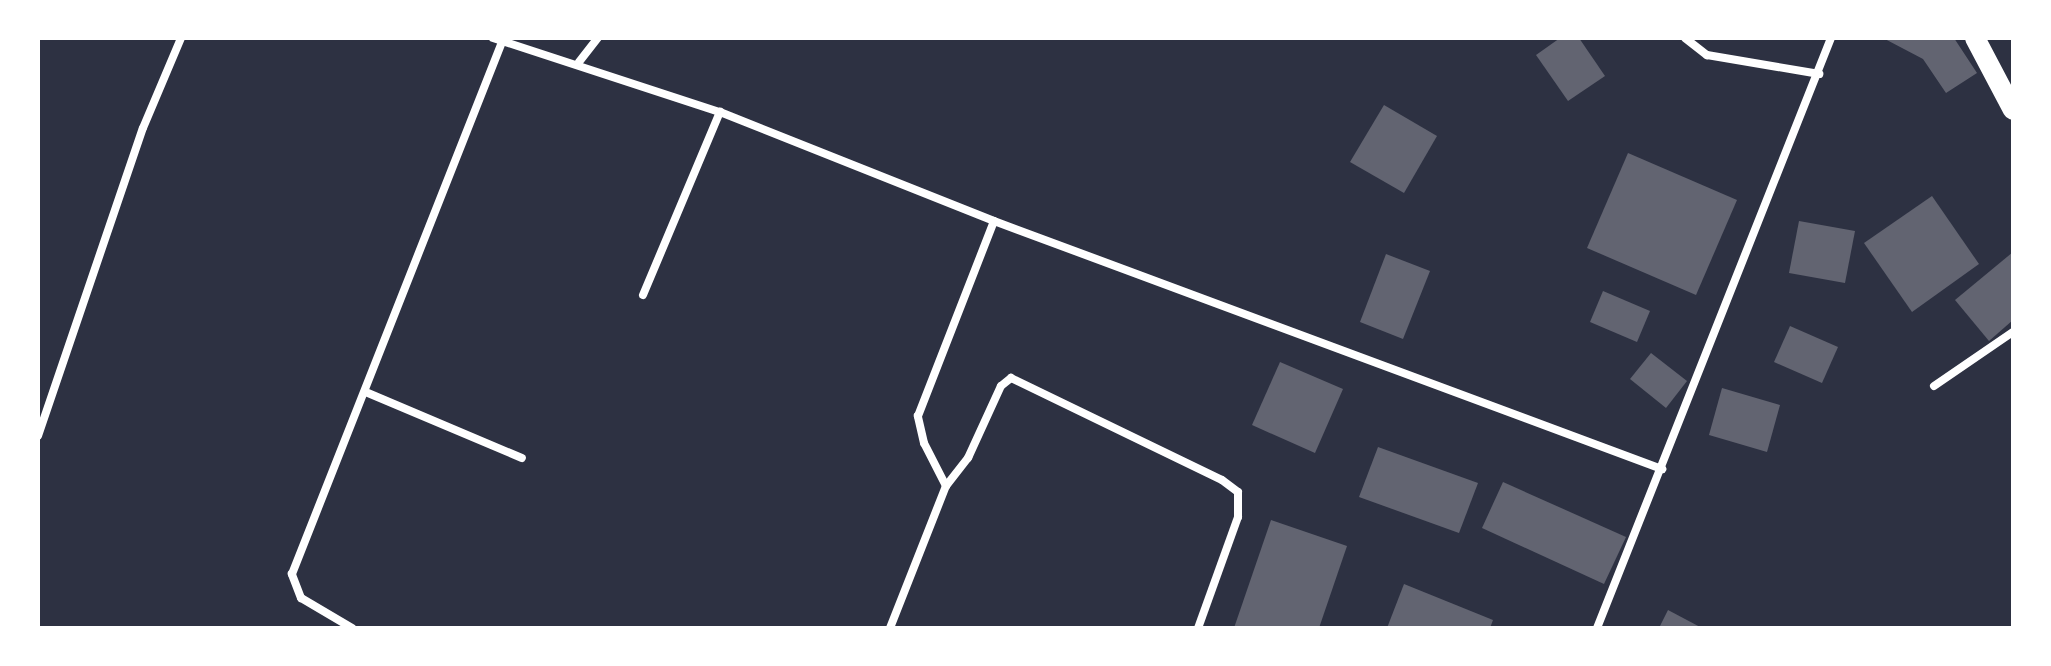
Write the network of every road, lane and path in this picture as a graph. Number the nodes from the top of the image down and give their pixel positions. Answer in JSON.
{"nodes":[{"id":1,"x":181,"y":38,"type":"edge"},
{"id":2,"x":493,"y":38,"type":"edge"},
{"id":3,"x":598,"y":38,"type":"edge"},
{"id":4,"x":1685,"y":38,"type":"edge"},
{"id":5,"x":1831,"y":38,"type":"edge"},
{"id":6,"x":1975,"y":38,"type":"edge"},
{"id":7,"x":502,"y":42,"type":"junction"},
{"id":8,"x":579,"y":62,"type":"junction"},
{"id":9,"x":1819,"y":74,"type":"junction"},
{"id":10,"x":2013,"y":110,"type":"edge"},
{"id":11,"x":720,"y":112,"type":"junction"},
{"id":12,"x":994,"y":221,"type":"junction"},
{"id":13,"x":643,"y":295,"type":"dead end"},
{"id":14,"x":2013,"y":332,"type":"edge"},
{"id":15,"x":1934,"y":386,"type":"dead end"},
{"id":16,"x":368,"y":393,"type":"junction"},
{"id":17,"x":38,"y":436,"type":"edge"},
{"id":18,"x":522,"y":458,"type":"dead end"},
{"id":19,"x":1662,"y":469,"type":"junction"},
{"id":20,"x":946,"y":486,"type":"junction"},
{"id":21,"x":352,"y":628,"type":"edge"},
{"id":22,"x":890,"y":628,"type":"edge"},
{"id":23,"x":1198,"y":628,"type":"edge"},
{"id":24,"x":1597,"y":628,"type":"edge"}],
"edges":[{"from":1,"to":17,"type":"street"},
{"from":2,"to":7,"type":"street"},
{"from":3,"to":8,"type":"street"},
{"from":4,"to":9,"type":"street"},
{"from":5,"to":9,"type":"street"},
{"from":6,"to":10,"type":"main road"},
{"from":7,"to":8,"type":"street"},
{"from":7,"to":16,"type":"street"},
{"from":8,"to":11,"type":"street"},
{"from":9,"to":19,"type":"street"},
{"from":11,"to":12,"type":"street"},
{"from":11,"to":13,"type":"street"},
{"from":12,"to":19,"type":"street"},
{"from":12,"to":20,"type":"street"},
{"from":14,"to":15,"type":"street"},
{"from":16,"to":18,"type":"street"},
{"from":16,"to":21,"type":"street"},
{"from":19,"to":24,"type":"street"},
{"from":20,"to":22,"type":"street"},
{"from":20,"to":23,"type":"street"}]}
